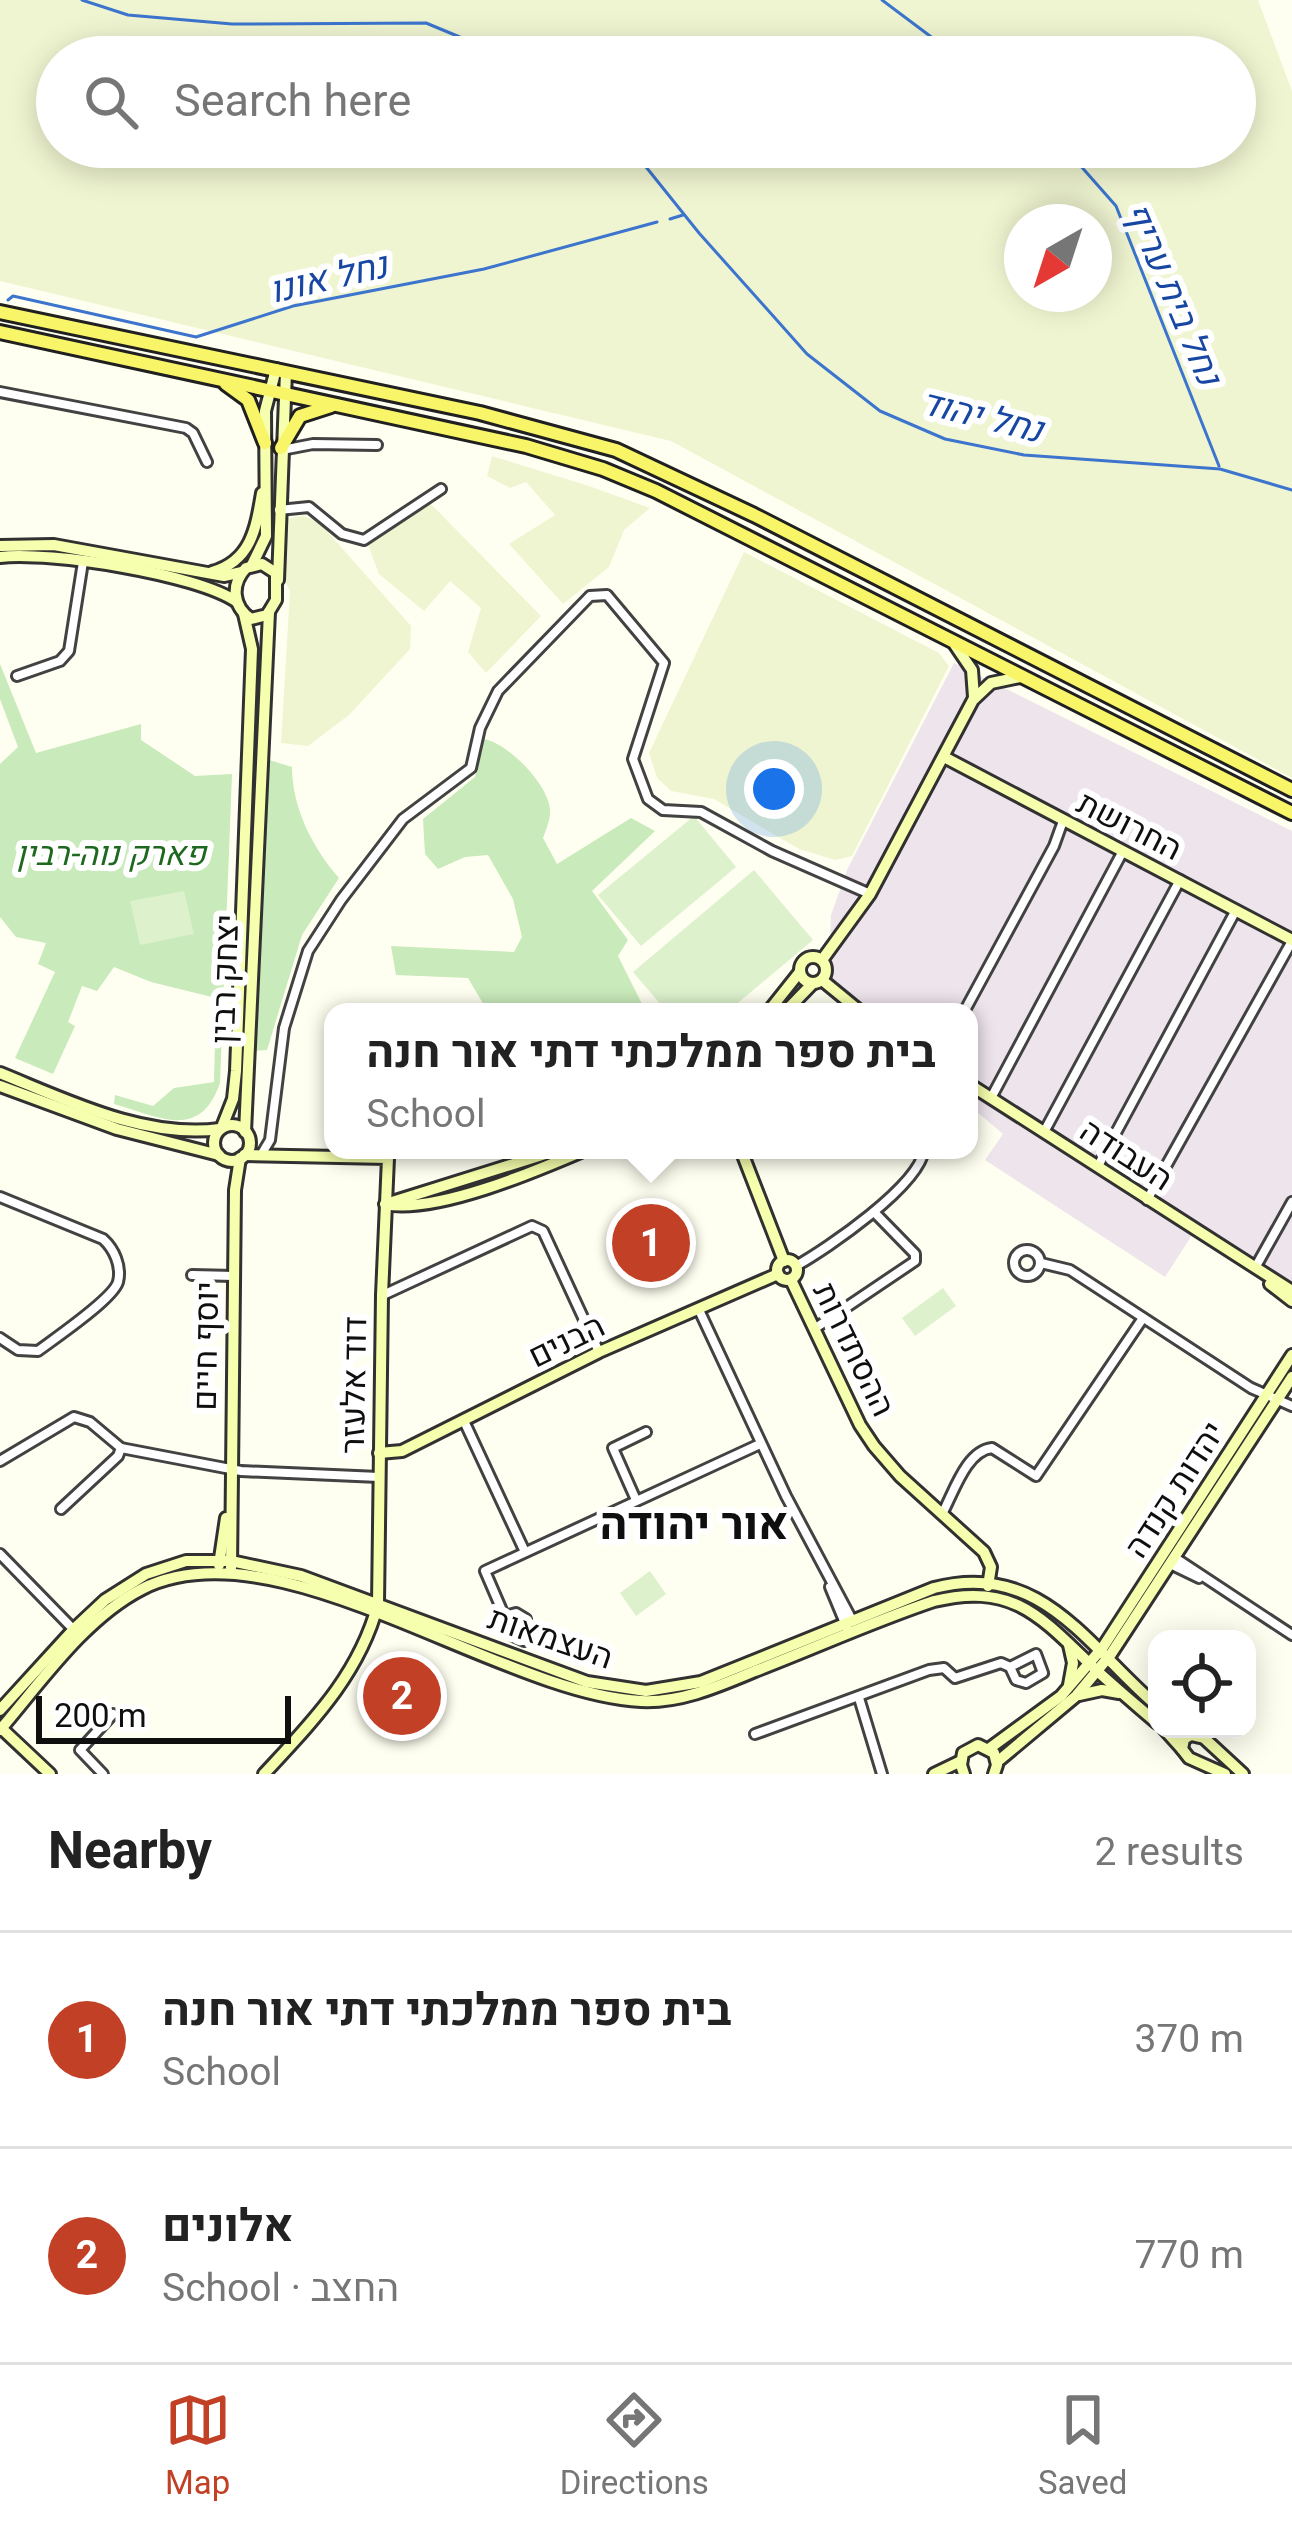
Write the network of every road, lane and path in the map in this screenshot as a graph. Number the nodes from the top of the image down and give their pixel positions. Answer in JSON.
{"nodes":[{"id":1,"x":0,"y":312,"type":"edge"},
{"id":2,"x":0,"y":332,"type":"edge"},
{"id":3,"x":281,"y":370,"type":"junction"},
{"id":4,"x":208,"y":376,"type":"junction"},
{"id":5,"x":269,"y":391,"type":"junction"},
{"id":6,"x":0,"y":392,"type":"edge"},
{"id":7,"x":284,"y":394,"type":"junction"},
{"id":8,"x":340,"y":405,"type":"junction"},
{"id":9,"x":265,"y":443,"type":"junction"},
{"id":10,"x":377,"y":445,"type":"dead end"},
{"id":11,"x":280,"y":449,"type":"junction"},
{"id":12,"x":207,"y":462,"type":"dead end"},
{"id":13,"x":266,"y":466,"type":"junction"},
{"id":14,"x":441,"y":489,"type":"dead end"},
{"id":15,"x":278,"y":511,"type":"junction"},
{"id":16,"x":0,"y":546,"type":"edge"},
{"id":17,"x":0,"y":557,"type":"edge"},
{"id":18,"x":82,"y":562,"type":"junction"},
{"id":19,"x":247,"y":568,"type":"junction"},
{"id":20,"x":206,"y":573,"type":"junction"},
{"id":21,"x":278,"y":580,"type":"junction"},
{"id":22,"x":237,"y":602,"type":"junction"},
{"id":23,"x":269,"y":612,"type":"junction"},
{"id":24,"x":244,"y":614,"type":"junction"},
{"id":25,"x":955,"y":645,"type":"junction"},
{"id":26,"x":17,"y":676,"type":"dead end"},
{"id":27,"x":1020,"y":677,"type":"junction"},
{"id":28,"x":973,"y":700,"type":"junction"},
{"id":29,"x":944,"y":757,"type":"junction"},
{"id":30,"x":1292,"y":790,"type":"edge"},
{"id":31,"x":1292,"y":813,"type":"edge"},
{"id":32,"x":1064,"y":821,"type":"junction"},
{"id":33,"x":1123,"y":851,"type":"junction"},
{"id":34,"x":1180,"y":880,"type":"junction"},
{"id":35,"x":870,"y":894,"type":"junction"},
{"id":36,"x":1236,"y":910,"type":"junction"},
{"id":37,"x":1292,"y":940,"type":"edge"},
{"id":38,"x":822,"y":960,"type":"junction"},
{"id":39,"x":800,"y":973,"type":"junction"},
{"id":40,"x":817,"y":982,"type":"junction"},
{"id":41,"x":775,"y":1003,"type":"edge"},
{"id":42,"x":795,"y":1003,"type":"edge"},
{"id":43,"x":848,"y":1003,"type":"edge"},
{"id":44,"x":969,"y":1003,"type":"edge"},
{"id":45,"x":0,"y":1073,"type":"edge"},
{"id":46,"x":0,"y":1086,"type":"edge"},
{"id":47,"x":978,"y":1090,"type":"edge"},
{"id":48,"x":991,"y":1098,"type":"junction"},
{"id":49,"x":221,"y":1128,"type":"junction"},
{"id":50,"x":246,"y":1132,"type":"junction"},
{"id":51,"x":1044,"y":1132,"type":"junction"},
{"id":52,"x":264,"y":1151,"type":"junction"},
{"id":53,"x":324,"y":1155,"type":"edge"},
{"id":54,"x":220,"y":1156,"type":"junction"},
{"id":55,"x":242,"y":1156,"type":"junction"},
{"id":56,"x":388,"y":1159,"type":"edge"},
{"id":57,"x":532,"y":1159,"type":"edge"},
{"id":58,"x":559,"y":1159,"type":"edge"},
{"id":59,"x":745,"y":1159,"type":"edge"},
{"id":60,"x":921,"y":1159,"type":"edge"},
{"id":61,"x":1097,"y":1167,"type":"junction"},
{"id":62,"x":235,"y":1190,"type":"junction"},
{"id":63,"x":0,"y":1197,"type":"edge"},
{"id":64,"x":1148,"y":1200,"type":"junction"},
{"id":65,"x":1292,"y":1202,"type":"edge"},
{"id":66,"x":385,"y":1204,"type":"junction"},
{"id":67,"x":874,"y":1212,"type":"junction"},
{"id":68,"x":790,"y":1263,"type":"junction"},
{"id":69,"x":1041,"y":1263,"type":"dead end"},
{"id":70,"x":1255,"y":1270,"type":"junction"},
{"id":71,"x":778,"y":1274,"type":"junction"},
{"id":72,"x":192,"y":1275,"type":"dead end"},
{"id":73,"x":234,"y":1276,"type":"junction"},
{"id":74,"x":791,"y":1280,"type":"junction"},
{"id":75,"x":1292,"y":1291,"type":"edge"},
{"id":76,"x":382,"y":1295,"type":"junction"},
{"id":77,"x":1292,"y":1301,"type":"edge"},
{"id":78,"x":699,"y":1310,"type":"junction"},
{"id":79,"x":1143,"y":1318,"type":"junction"},
{"id":80,"x":814,"y":1329,"type":"junction"},
{"id":81,"x":0,"y":1338,"type":"edge"},
{"id":82,"x":599,"y":1352,"type":"junction"},
{"id":83,"x":1292,"y":1355,"type":"edge"},
{"id":84,"x":1292,"y":1377,"type":"edge"},
{"id":85,"x":1272,"y":1397,"type":"junction"},
{"id":86,"x":1292,"y":1406,"type":"edge"},
{"id":87,"x":464,"y":1421,"type":"junction"},
{"id":88,"x":646,"y":1432,"type":"dead end"},
{"id":89,"x":760,"y":1444,"type":"junction"},
{"id":90,"x":121,"y":1448,"type":"junction"},
{"id":91,"x":380,"y":1453,"type":"junction"},
{"id":92,"x":0,"y":1461,"type":"edge"},
{"id":93,"x":230,"y":1470,"type":"junction"},
{"id":94,"x":379,"y":1477,"type":"junction"},
{"id":95,"x":636,"y":1500,"type":"junction"},
{"id":96,"x":61,"y":1509,"type":"dead end"},
{"id":97,"x":942,"y":1514,"type":"junction"},
{"id":98,"x":525,"y":1552,"type":"junction"},
{"id":99,"x":0,"y":1554,"type":"edge"},
{"id":100,"x":1170,"y":1559,"type":"junction"},
{"id":101,"x":225,"y":1560,"type":"junction"},
{"id":102,"x":225,"y":1575,"type":"junction"},
{"id":103,"x":985,"y":1582,"type":"junction"},
{"id":104,"x":984,"y":1595,"type":"junction"},
{"id":105,"x":376,"y":1609,"type":"junction"},
{"id":106,"x":505,"y":1616,"type":"dead end"},
{"id":107,"x":850,"y":1626,"type":"junction"},
{"id":108,"x":77,"y":1634,"type":"junction"},
{"id":109,"x":1292,"y":1635,"type":"edge"},
{"id":110,"x":1121,"y":1640,"type":"junction"},
{"id":111,"x":1068,"y":1642,"type":"junction"},
{"id":112,"x":1104,"y":1655,"type":"junction"},
{"id":113,"x":1010,"y":1667,"type":"junction"},
{"id":114,"x":1094,"y":1667,"type":"junction"},
{"id":115,"x":1126,"y":1678,"type":"junction"},
{"id":116,"x":1072,"y":1693,"type":"junction"},
{"id":117,"x":1123,"y":1694,"type":"junction"},
{"id":118,"x":860,"y":1698,"type":"junction"},
{"id":119,"x":1148,"y":1698,"type":"edge"},
{"id":120,"x":0,"y":1710,"type":"edge"},
{"id":121,"x":113,"y":1714,"type":"dead end"},
{"id":122,"x":1148,"y":1716,"type":"edge"},
{"id":123,"x":0,"y":1728,"type":"edge"},
{"id":124,"x":755,"y":1734,"type":"dead end"},
{"id":125,"x":1171,"y":1738,"type":"edge"},
{"id":126,"x":1185,"y":1738,"type":"edge"},
{"id":127,"x":1202,"y":1738,"type":"edge"},
{"id":128,"x":990,"y":1748,"type":"junction"},
{"id":129,"x":1182,"y":1749,"type":"junction"},
{"id":130,"x":962,"y":1767,"type":"edge"},
{"id":131,"x":995,"y":1768,"type":"edge"},
{"id":132,"x":50,"y":1774,"type":"edge"},
{"id":133,"x":103,"y":1774,"type":"edge"},
{"id":134,"x":264,"y":1774,"type":"edge"},
{"id":135,"x":882,"y":1774,"type":"edge"},
{"id":136,"x":934,"y":1774,"type":"edge"},
{"id":137,"x":1225,"y":1774,"type":"edge"},
{"id":138,"x":1244,"y":1774,"type":"edge"}],
"edges":[{"from":1,"to":3,"type":"main road"},
{"from":2,"to":4,"type":"main road"},
{"from":3,"to":5,"type":"street"},
{"from":3,"to":7,"type":"street"},
{"from":3,"to":30,"type":"main road"},
{"from":4,"to":5,"type":"main road"},
{"from":4,"to":9,"type":"main road"},
{"from":5,"to":7,"type":"main road"},
{"from":5,"to":9,"type":"street"},
{"from":6,"to":12,"type":"street"},
{"from":7,"to":8,"type":"main road"},
{"from":7,"to":11,"type":"street"},
{"from":8,"to":11,"type":"main road"},
{"from":8,"to":25,"type":"main road"},
{"from":9,"to":13,"type":"street"},
{"from":10,"to":11,"type":"street"},
{"from":11,"to":15,"type":"street"},
{"from":13,"to":19,"type":"street"},
{"from":13,"to":20,"type":"street"},
{"from":14,"to":15,"type":"street"},
{"from":15,"to":21,"type":"street"},
{"from":16,"to":20,"type":"street"},
{"from":17,"to":18,"type":"street"},
{"from":18,"to":22,"type":"street"},
{"from":18,"to":26,"type":"street"},
{"from":19,"to":20,"type":"street"},
{"from":19,"to":21,"type":"street"},
{"from":19,"to":22,"type":"street"},
{"from":21,"to":23,"type":"street"},
{"from":22,"to":24,"type":"street"},
{"from":23,"to":24,"type":"street"},
{"from":23,"to":50,"type":"street","name":"יצחק רבין"},
{"from":24,"to":49,"type":"street","name":"יצחק רבין"},
{"from":25,"to":27,"type":"main road"},
{"from":25,"to":28,"type":"street"},
{"from":27,"to":28,"type":"street"},
{"from":27,"to":31,"type":"main road"},
{"from":28,"to":29,"type":"street"},
{"from":29,"to":32,"type":"street","name":"החרושת"},
{"from":29,"to":35,"type":"street"},
{"from":32,"to":33,"type":"street","name":"החרושת"},
{"from":32,"to":44,"type":"street"},
{"from":33,"to":34,"type":"street","name":"החרושת"},
{"from":33,"to":48,"type":"street"},
{"from":34,"to":36,"type":"street","name":"החרושת"},
{"from":34,"to":51,"type":"street"},
{"from":35,"to":38,"type":"street"},
{"from":35,"to":52,"type":"street"},
{"from":36,"to":37,"type":"street","name":"החרושת"},
{"from":36,"to":61,"type":"street"},
{"from":37,"to":64,"type":"street"},
{"from":38,"to":39,"type":"street"},
{"from":38,"to":40,"type":"street"},
{"from":39,"to":40,"type":"street"},
{"from":39,"to":41,"type":"street"},
{"from":40,"to":42,"type":"street"},
{"from":40,"to":43,"type":"street"},
{"from":45,"to":49,"type":"street"},
{"from":46,"to":54,"type":"street"},
{"from":47,"to":48,"type":"street","name":"העבודה"},
{"from":48,"to":51,"type":"street","name":"העבודה"},
{"from":49,"to":50,"type":"street"},
{"from":49,"to":54,"type":"street"},
{"from":50,"to":52,"type":"street"},
{"from":50,"to":55,"type":"street"},
{"from":51,"to":61,"type":"street","name":"העבודה"},
{"from":52,"to":53,"type":"street"},
{"from":52,"to":55,"type":"street"},
{"from":54,"to":55,"type":"street"},
{"from":54,"to":62,"type":"street","name":"יוסף חיים"},
{"from":55,"to":62,"type":"street","name":"יוסף חיים"},
{"from":56,"to":66,"type":"street","name":"דוד אלעזר"},
{"from":57,"to":66,"type":"street"},
{"from":58,"to":66,"type":"street"},
{"from":59,"to":68,"type":"street"},
{"from":60,"to":67,"type":"street"},
{"from":61,"to":64,"type":"street","name":"העבודה"},
{"from":62,"to":73,"type":"street","name":"יוסף חיים"},
{"from":63,"to":81,"type":"street"},
{"from":64,"to":70,"type":"street","name":"העבודה"},
{"from":65,"to":70,"type":"street"},
{"from":66,"to":76,"type":"street","name":"דוד אלעזר"},
{"from":67,"to":68,"type":"street"},
{"from":67,"to":80,"type":"street"},
{"from":68,"to":71,"type":"street"},
{"from":68,"to":74,"type":"street"},
{"from":69,"to":79,"type":"street"},
{"from":70,"to":75,"type":"street","name":"העבודה"},
{"from":70,"to":77,"type":"street","name":"העבודה"},
{"from":71,"to":74,"type":"street"},
{"from":71,"to":78,"type":"street","name":"הבנים"},
{"from":72,"to":73,"type":"street"},
{"from":73,"to":93,"type":"street","name":"יוסף חיים"},
{"from":74,"to":80,"type":"street","name":"ההסתדרות"},
{"from":76,"to":82,"type":"street"},
{"from":76,"to":91,"type":"street","name":"דוד אלעזר"},
{"from":78,"to":82,"type":"street","name":"הבנים"},
{"from":78,"to":89,"type":"street"},
{"from":79,"to":85,"type":"street"},
{"from":79,"to":97,"type":"street"},
{"from":80,"to":97,"type":"street","name":"ההסתדרות"},
{"from":82,"to":87,"type":"street","name":"הבנים"},
{"from":83,"to":85,"type":"street","name":"יהדות קנדה"},
{"from":84,"to":85,"type":"street","name":"יהדות קנדה"},
{"from":85,"to":86,"type":"street"},
{"from":85,"to":100,"type":"street","name":"יהדות קנדה"},
{"from":87,"to":91,"type":"street","name":"הבנים"},
{"from":87,"to":98,"type":"street"},
{"from":88,"to":95,"type":"street"},
{"from":89,"to":95,"type":"street"},
{"from":89,"to":107,"type":"street"},
{"from":90,"to":92,"type":"street"},
{"from":90,"to":93,"type":"street"},
{"from":90,"to":96,"type":"street"},
{"from":91,"to":94,"type":"street","name":"דוד אלעזר"},
{"from":93,"to":94,"type":"street"},
{"from":93,"to":101,"type":"street","name":"יוסף חיים"},
{"from":94,"to":105,"type":"street","name":"דוד אלעזר"},
{"from":95,"to":98,"type":"street"},
{"from":97,"to":103,"type":"street","name":"ההסתדרות"},
{"from":98,"to":106,"type":"street"},
{"from":99,"to":108,"type":"street"},
{"from":100,"to":109,"type":"street"},
{"from":100,"to":110,"type":"street","name":"יהדות קנדה"},
{"from":100,"to":112,"type":"street","name":"יהדות קנדה"},
{"from":101,"to":102,"type":"street","name":"יוסף חיים"},
{"from":101,"to":105,"type":"street","name":"העצמאות"},
{"from":101,"to":108,"type":"street","name":"העצמאות"},
{"from":102,"to":105,"type":"street","name":"העצמאות"},
{"from":102,"to":108,"type":"street","name":"העצמאות"},
{"from":103,"to":104,"type":"street","name":"ההסתדרות"},
{"from":103,"to":107,"type":"street","name":"העצמאות"},
{"from":103,"to":112,"type":"street"},
{"from":104,"to":107,"type":"street","name":"העצמאות"},
{"from":104,"to":111,"type":"street"},
{"from":105,"to":107,"type":"street","name":"העצמאות"},
{"from":105,"to":134,"type":"street"},
{"from":108,"to":120,"type":"street","name":"העצמאות"},
{"from":108,"to":123,"type":"street","name":"העצמאות"},
{"from":110,"to":112,"type":"street","name":"יהדות קנדה"},
{"from":110,"to":115,"type":"street"},
{"from":111,"to":114,"type":"street"},
{"from":111,"to":116,"type":"street"},
{"from":112,"to":114,"type":"street"},
{"from":112,"to":115,"type":"street"},
{"from":113,"to":113,"type":"street"},
{"from":113,"to":118,"type":"street"},
{"from":114,"to":116,"type":"street"},
{"from":114,"to":117,"type":"street"},
{"from":115,"to":119,"type":"street"},
{"from":116,"to":117,"type":"street"},
{"from":116,"to":128,"type":"street"},
{"from":116,"to":131,"type":"street"},
{"from":117,"to":122,"type":"street"},
{"from":118,"to":124,"type":"street"},
{"from":118,"to":135,"type":"street"},
{"from":121,"to":133,"type":"street"},
{"from":123,"to":132,"type":"street"},
{"from":125,"to":129,"type":"street"},
{"from":126,"to":129,"type":"street"},
{"from":127,"to":138,"type":"street"},
{"from":128,"to":130,"type":"street"},
{"from":128,"to":131,"type":"street"},
{"from":129,"to":137,"type":"street"},
{"from":130,"to":136,"type":"street"}]}
